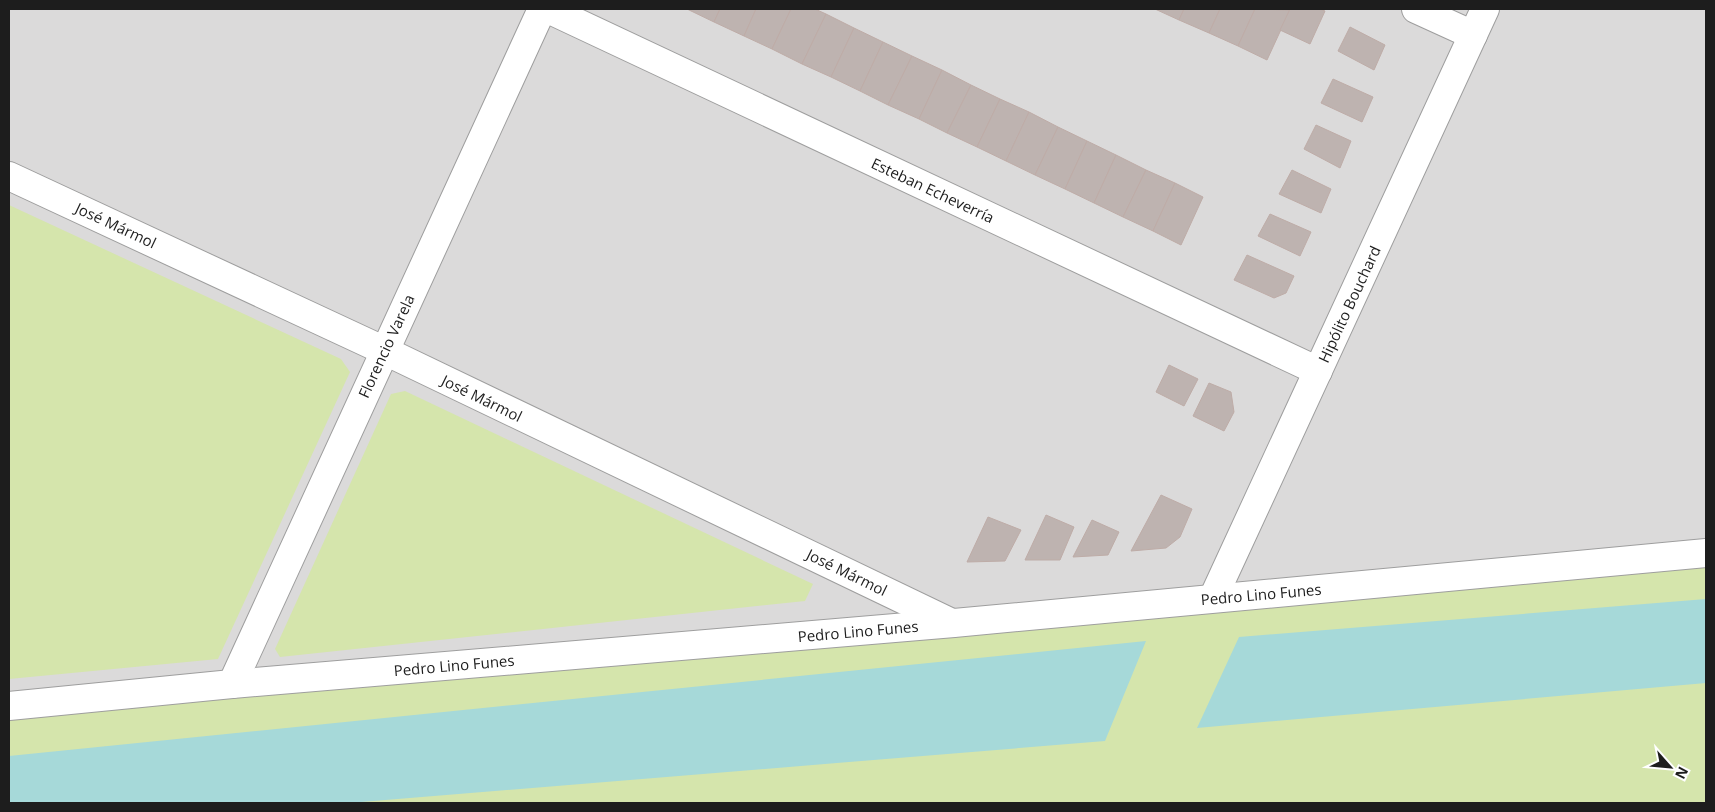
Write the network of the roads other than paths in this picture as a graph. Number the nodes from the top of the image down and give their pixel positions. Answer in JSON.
{"nodes":[{"id":1,"x":542,"y":9,"type":"edge"},
{"id":2,"x":548,"y":9,"type":"edge"},
{"id":3,"x":1416,"y":9,"type":"edge"},
{"id":4,"x":1485,"y":9,"type":"edge"},
{"id":5,"x":1473,"y":35,"type":"junction"},
{"id":6,"x":9,"y":176,"type":"edge"},
{"id":7,"x":383,"y":350,"type":"junction"},
{"id":8,"x":1318,"y":371,"type":"junction"},
{"id":9,"x":1703,"y":547,"type":"edge"},
{"id":10,"x":1213,"y":598,"type":"junction"},
{"id":11,"x":954,"y":623,"type":"junction"},
{"id":12,"x":232,"y":684,"type":"junction"},
{"id":13,"x":9,"y":706,"type":"edge"}],
"edges":[{"from":1,"to":7,"type":"street","name":"Florencio Varela"},
{"from":2,"to":8,"type":"street","name":"Esteban Echeverría"},
{"from":3,"to":5,"type":"street"},
{"from":4,"to":5,"type":"street","name":"Hipólito Bouchard"},
{"from":5,"to":8,"type":"street","name":"Hipólito Bouchard"},
{"from":6,"to":7,"type":"street","name":"José Mármol"},
{"from":7,"to":11,"type":"street","name":"José Mármol"},
{"from":7,"to":12,"type":"street","name":"Florencio Varela"},
{"from":8,"to":10,"type":"street","name":"Hipólito Bouchard"},
{"from":9,"to":10,"type":"street","name":"Pedro Lino Funes"},
{"from":10,"to":11,"type":"street","name":"Pedro Lino Funes"},
{"from":11,"to":12,"type":"street","name":"Pedro Lino Funes"},
{"from":12,"to":13,"type":"street","name":"Pedro Lino Funes"}]}
